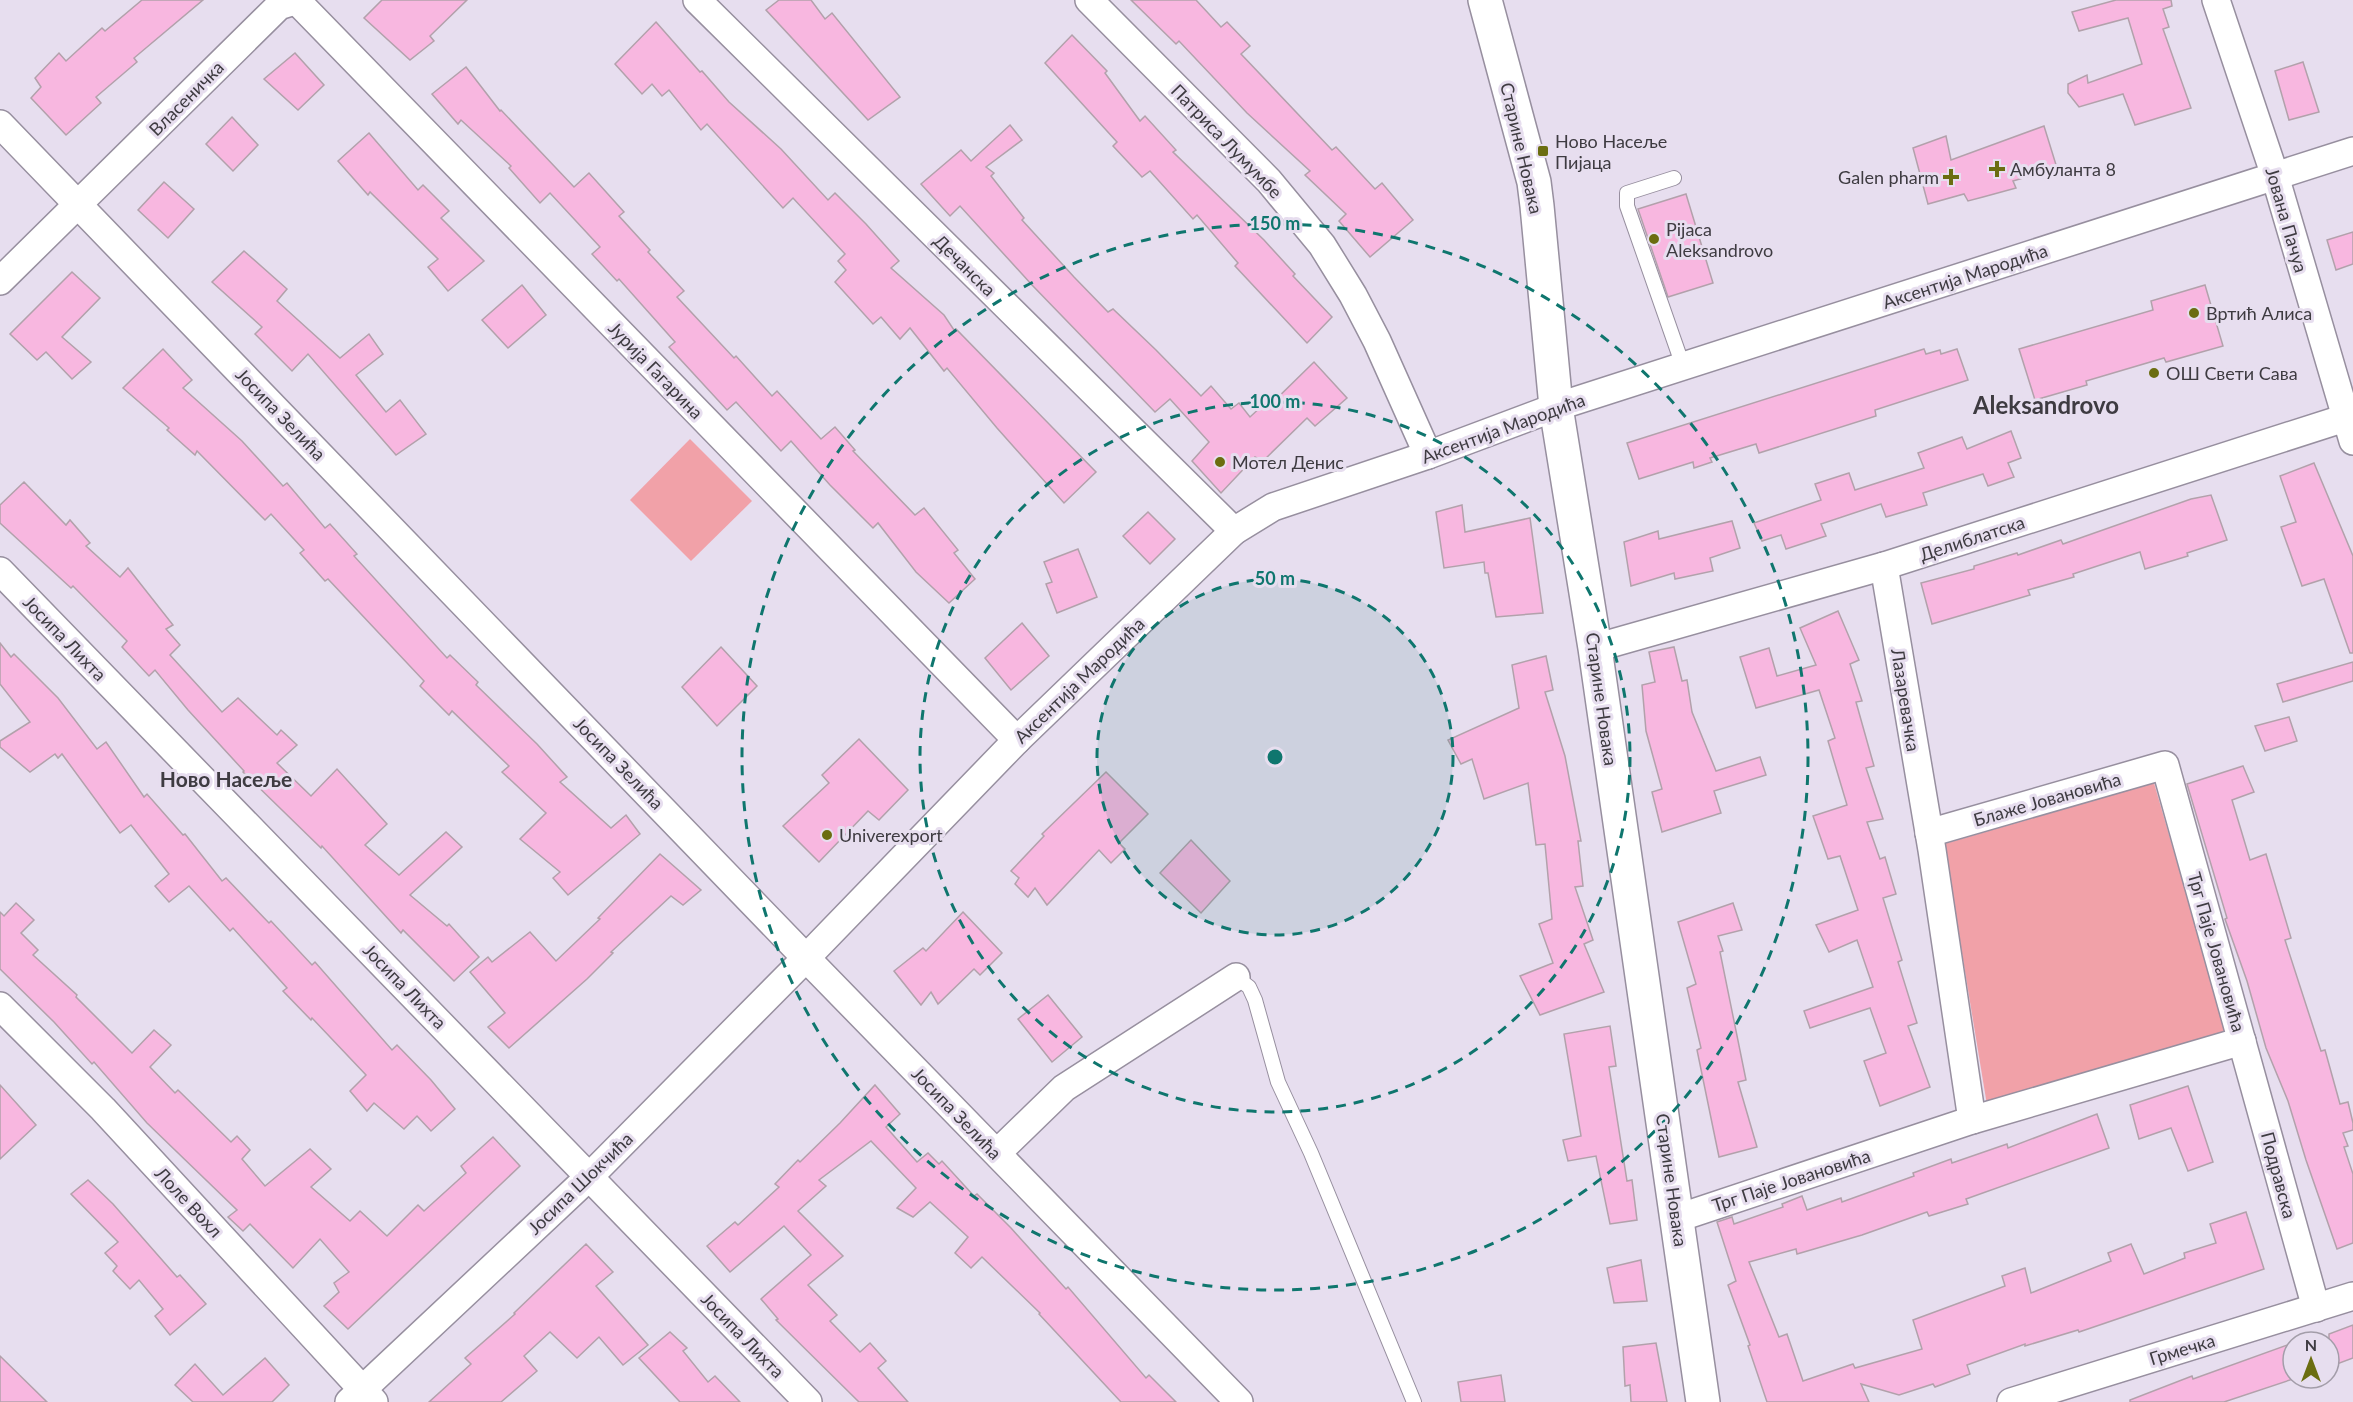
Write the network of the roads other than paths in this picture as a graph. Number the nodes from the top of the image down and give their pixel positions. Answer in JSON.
{"nodes":[{"id":1,"x":297,"y":0,"type":"edge"},
{"id":2,"x":697,"y":0,"type":"edge"},
{"id":3,"x":1089,"y":0,"type":"edge"},
{"id":4,"x":1485,"y":0,"type":"edge"},
{"id":5,"x":2216,"y":0,"type":"edge"},
{"id":6,"x":0,"y":124,"type":"edge"},
{"id":7,"x":2353,"y":151,"type":"edge"},
{"id":8,"x":2275,"y":176,"type":"junction"},
{"id":9,"x":1674,"y":178,"type":"dead end"},
{"id":10,"x":80,"y":204,"type":"junction"},
{"id":11,"x":0,"y":281,"type":"edge"},
{"id":12,"x":1683,"y":366,"type":"junction"},
{"id":13,"x":1556,"y":407,"type":"junction"},
{"id":14,"x":2349,"y":430,"type":"edge"},
{"id":15,"x":1428,"y":455,"type":"junction"},
{"id":16,"x":1234,"y":531,"type":"junction"},
{"id":17,"x":1884,"y":566,"type":"junction"},
{"id":18,"x":0,"y":571,"type":"edge"},
{"id":19,"x":1595,"y":648,"type":"junction"},
{"id":20,"x":1017,"y":740,"type":"junction"},
{"id":21,"x":2165,"y":765,"type":"joint"},
{"id":22,"x":1929,"y":834,"type":"junction"},
{"id":23,"x":806,"y":958,"type":"junction"},
{"id":24,"x":1236,"y":977,"type":"joint"},
{"id":25,"x":0,"y":1006,"type":"edge"},
{"id":26,"x":2242,"y":1041,"type":"junction"},
{"id":27,"x":1972,"y":1120,"type":"junction"},
{"id":28,"x":997,"y":1153,"type":"junction"},
{"id":29,"x":590,"y":1176,"type":"junction"},
{"id":30,"x":1678,"y":1218,"type":"junction"},
{"id":31,"x":2353,"y":1296,"type":"edge"},
{"id":32,"x":2316,"y":1308,"type":"junction"},
{"id":33,"x":361,"y":1398,"type":"edge"},
{"id":34,"x":808,"y":1402,"type":"edge"},
{"id":35,"x":1239,"y":1402,"type":"edge"},
{"id":36,"x":1414,"y":1402,"type":"edge"},
{"id":37,"x":1703,"y":1402,"type":"edge"},
{"id":38,"x":2011,"y":1402,"type":"edge"}],
"edges":[{"from":1,"to":10,"type":"street","name":"Власеничка"},
{"from":1,"to":20,"type":"street","name":"Јурија Гагарина"},
{"from":2,"to":16,"type":"street","name":"Дечанска"},
{"from":3,"to":15,"type":"street","name":"Патриса Лумумбе"},
{"from":4,"to":13,"type":"street","name":"Старине Новака"},
{"from":5,"to":8,"type":"street","name":"Јована Пачуа"},
{"from":6,"to":10,"type":"street","name":"Јосипа Зелића"},
{"from":7,"to":8,"type":"street","name":"Аксентија Мародића"},
{"from":8,"to":12,"type":"street","name":"Аксентија Мародића"},
{"from":8,"to":14,"type":"street","name":"Јована Пачуа"},
{"from":9,"to":12,"type":"lane"},
{"from":10,"to":11,"type":"street","name":"Власеничка"},
{"from":10,"to":23,"type":"street","name":"Јосипа Зелића"},
{"from":12,"to":13,"type":"street","name":"Аксентија Мародића"},
{"from":13,"to":15,"type":"street","name":"Аксентија Мародића"},
{"from":13,"to":19,"type":"street","name":"Старине Новака"},
{"from":14,"to":17,"type":"street","name":"Делиблатска"},
{"from":15,"to":16,"type":"street","name":"Аксентија Мародића"},
{"from":16,"to":20,"type":"street","name":"Аксентија Мародића"},
{"from":17,"to":19,"type":"street","name":"Делиблатска"},
{"from":17,"to":22,"type":"street","name":"Лазаревачка"},
{"from":18,"to":29,"type":"street","name":"Јосипа Лихта"},
{"from":19,"to":30,"type":"street","name":"Старине Новака"},
{"from":20,"to":23,"type":"street","name":"Аксентија Мародића"},
{"from":21,"to":22,"type":"street","name":"Блаже Јовановића"},
{"from":21,"to":26,"type":"street","name":"Трг Паје Јовановића"},
{"from":22,"to":27,"type":"street"},
{"from":23,"to":28,"type":"street","name":"Јосипа Зелића"},
{"from":23,"to":29,"type":"street","name":"Јосипа Шокчића"},
{"from":24,"to":28,"type":"street"},
{"from":24,"to":36,"type":"lane"},
{"from":25,"to":33,"type":"street","name":"Лоле Вохл"},
{"from":26,"to":27,"type":"street","name":"Трг Паје Јовановића"},
{"from":26,"to":32,"type":"street","name":"Подравска"},
{"from":27,"to":30,"type":"street","name":"Трг Паје Јовановића"},
{"from":28,"to":35,"type":"street","name":"Јосипа Зелића"},
{"from":29,"to":33,"type":"street","name":"Јосипа Шокчића"},
{"from":29,"to":34,"type":"street","name":"Јосипа Лихта"},
{"from":30,"to":37,"type":"street","name":"Старине Новака"},
{"from":31,"to":32,"type":"street","name":"Грмечка"},
{"from":32,"to":38,"type":"street","name":"Грмечка"}]}
